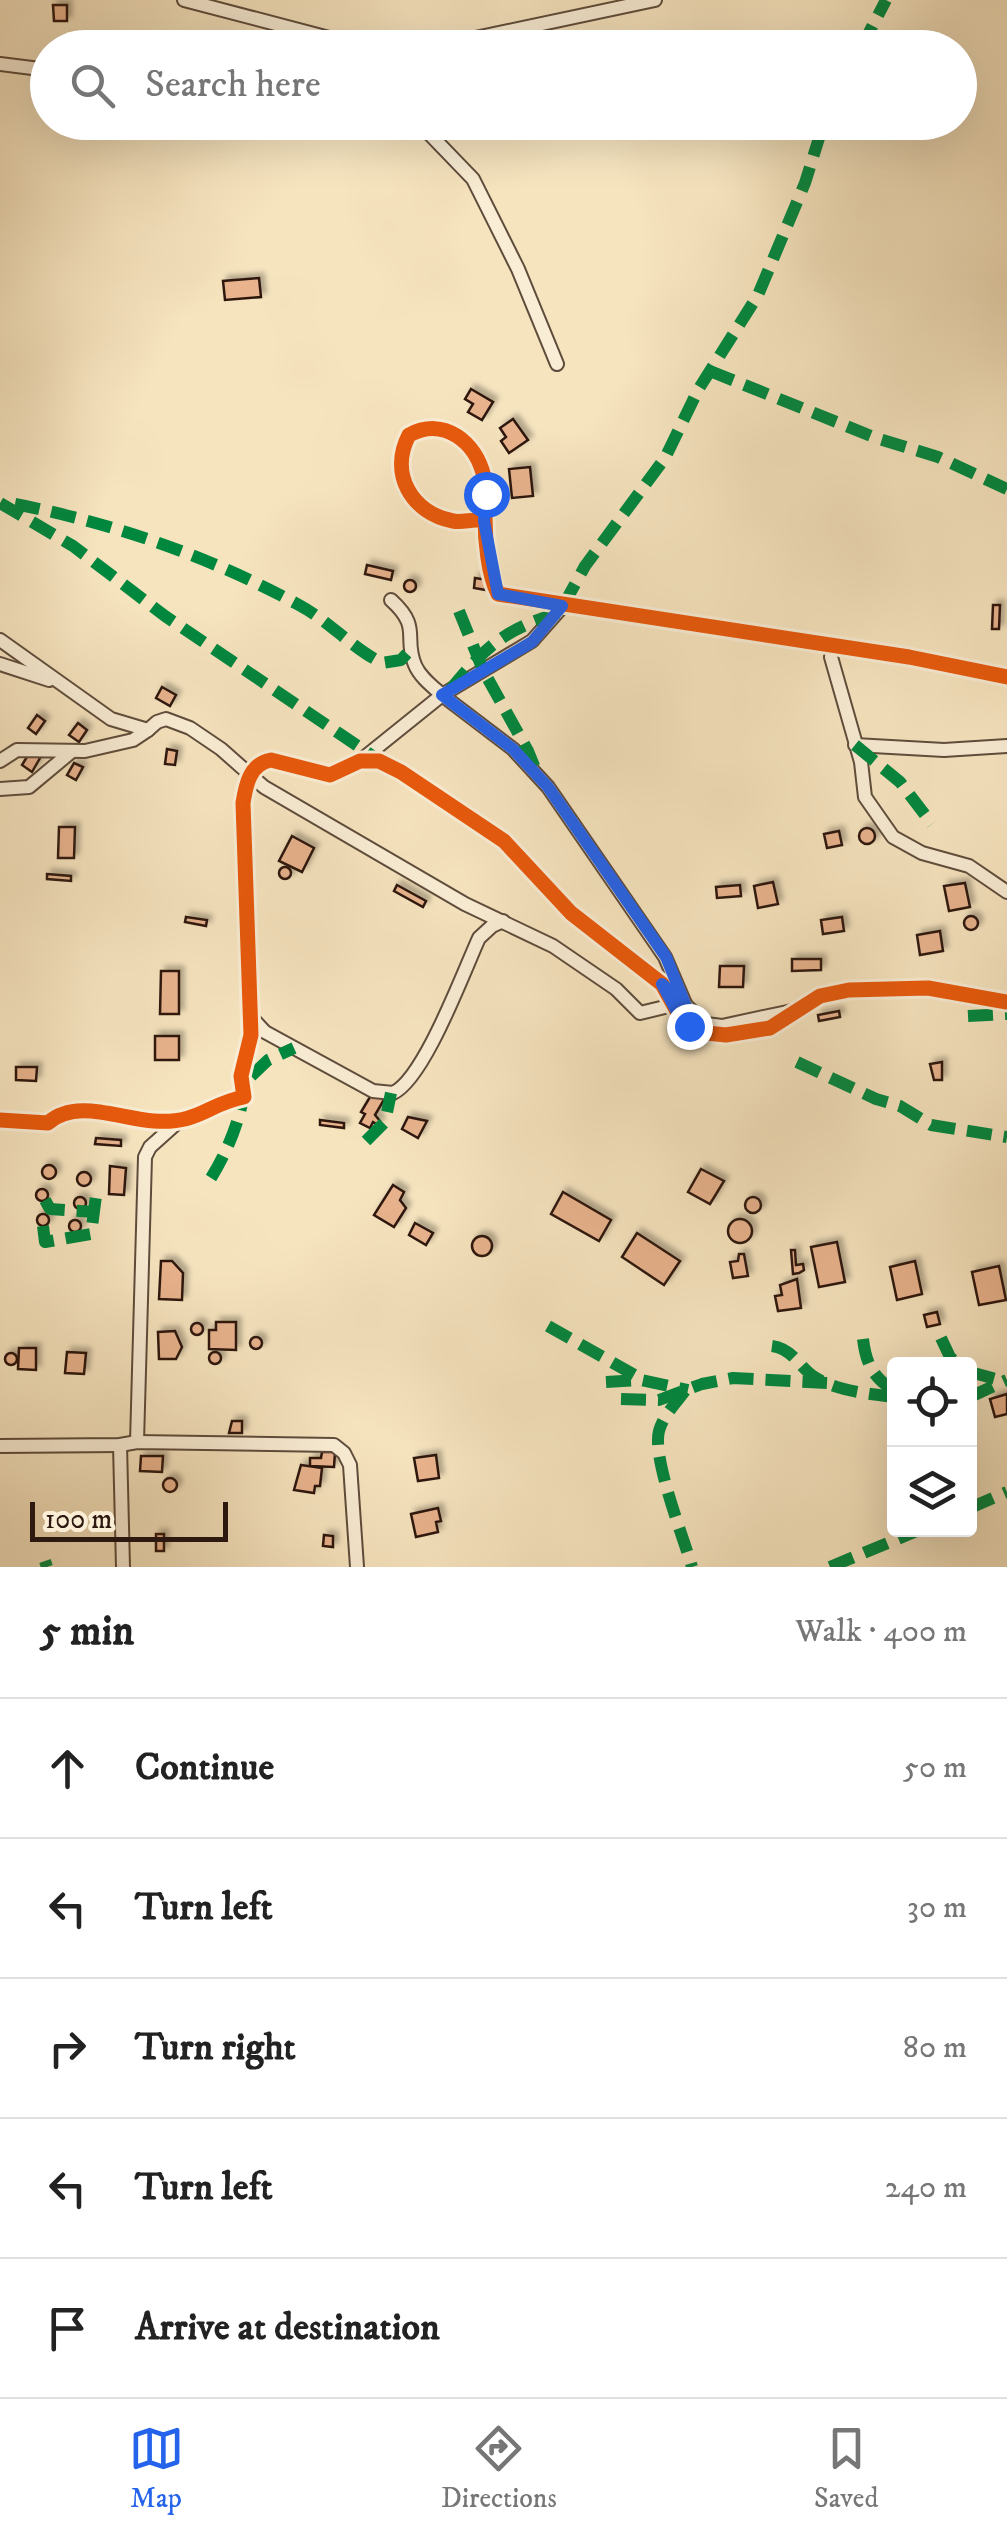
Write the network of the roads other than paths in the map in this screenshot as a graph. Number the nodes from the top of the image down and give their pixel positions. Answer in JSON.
{"nodes":[{"id":1,"x":184,"y":0,"type":"edge"},
{"id":2,"x":656,"y":0,"type":"edge"},
{"id":3,"x":291,"y":30,"type":"edge"},
{"id":4,"x":513,"y":30,"type":"edge"},
{"id":5,"x":0,"y":64,"type":"edge"},
{"id":6,"x":30,"y":68,"type":"edge"},
{"id":7,"x":435,"y":140,"type":"edge"},
{"id":8,"x":558,"y":364,"type":"dead end"},
{"id":9,"x":484,"y":521,"type":"junction"},
{"id":10,"x":391,"y":600,"type":"dead end"},
{"id":11,"x":562,"y":606,"type":"junction"},
{"id":12,"x":0,"y":640,"type":"edge"},
{"id":13,"x":831,"y":656,"type":"dead end"},
{"id":14,"x":0,"y":664,"type":"edge"},
{"id":15,"x":1007,"y":677,"type":"edge"},
{"id":16,"x":61,"y":684,"type":"junction"},
{"id":17,"x":442,"y":695,"type":"junction"},
{"id":18,"x":148,"y":730,"type":"junction"},
{"id":19,"x":855,"y":745,"type":"junction"},
{"id":20,"x":1007,"y":746,"type":"edge"},
{"id":21,"x":223,"y":751,"type":"junction"},
{"id":22,"x":70,"y":752,"type":"junction"},
{"id":23,"x":360,"y":761,"type":"junction"},
{"id":24,"x":0,"y":762,"type":"edge"},
{"id":25,"x":260,"y":763,"type":"junction"},
{"id":26,"x":251,"y":774,"type":"junction"},
{"id":27,"x":0,"y":790,"type":"edge"},
{"id":28,"x":1004,"y":889,"type":"edge"},
{"id":29,"x":503,"y":921,"type":"junction"},
{"id":30,"x":1007,"y":1002,"type":"edge"},
{"id":31,"x":679,"y":1006,"type":"junction"},
{"id":32,"x":250,"y":1016,"type":"junction"},
{"id":33,"x":0,"y":1120,"type":"edge"},
{"id":34,"x":179,"y":1121,"type":"junction"},
{"id":35,"x":136,"y":1442,"type":"junction"},
{"id":36,"x":120,"y":1445,"type":"junction"},
{"id":37,"x":0,"y":1446,"type":"edge"},
{"id":38,"x":123,"y":1567,"type":"edge"},
{"id":39,"x":357,"y":1567,"type":"edge"}],
"edges":[{"from":1,"to":3,"type":"street"},
{"from":2,"to":4,"type":"street"},
{"from":5,"to":6,"type":"street"},
{"from":7,"to":8,"type":"street"},
{"from":9,"to":9,"type":"street"},
{"from":9,"to":11,"type":"street"},
{"from":10,"to":17,"type":"street"},
{"from":11,"to":15,"type":"street"},
{"from":11,"to":17,"type":"street"},
{"from":12,"to":16,"type":"street"},
{"from":13,"to":19,"type":"street"},
{"from":14,"to":16,"type":"street"},
{"from":16,"to":18,"type":"street"},
{"from":17,"to":23,"type":"street"},
{"from":17,"to":31,"type":"street"},
{"from":18,"to":21,"type":"street"},
{"from":18,"to":22,"type":"street"},
{"from":19,"to":20,"type":"street"},
{"from":19,"to":28,"type":"street"},
{"from":21,"to":25,"type":"street"},
{"from":21,"to":26,"type":"street"},
{"from":22,"to":24,"type":"street"},
{"from":22,"to":27,"type":"street"},
{"from":23,"to":25,"type":"street"},
{"from":23,"to":31,"type":"street"},
{"from":25,"to":26,"type":"street"},
{"from":26,"to":29,"type":"street"},
{"from":26,"to":32,"type":"street"},
{"from":29,"to":31,"type":"street"},
{"from":29,"to":32,"type":"street"},
{"from":30,"to":31,"type":"street"},
{"from":32,"to":34,"type":"street"},
{"from":33,"to":34,"type":"street"},
{"from":34,"to":35,"type":"street"},
{"from":35,"to":36,"type":"street"},
{"from":35,"to":39,"type":"street"},
{"from":36,"to":37,"type":"street"},
{"from":36,"to":38,"type":"street"}]}
